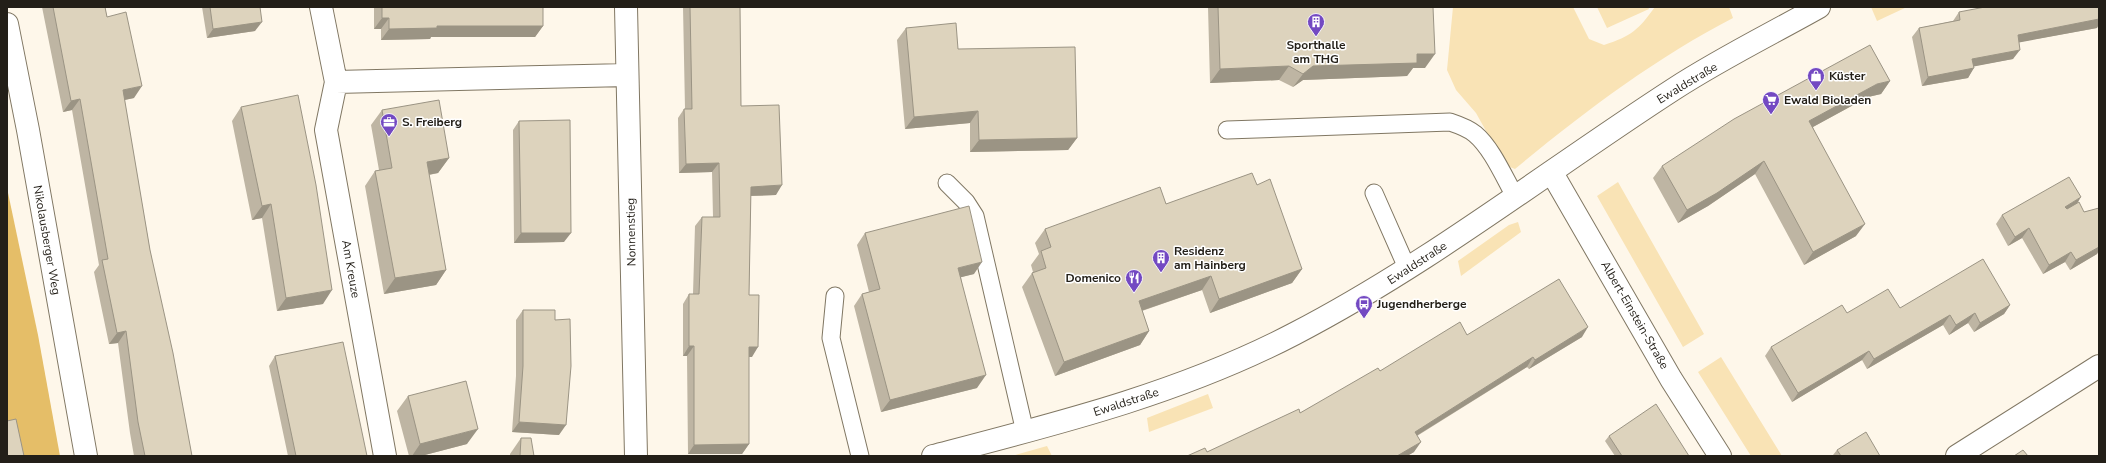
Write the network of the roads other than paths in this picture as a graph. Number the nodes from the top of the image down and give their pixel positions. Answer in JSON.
{"nodes":[{"id":1,"x":321,"y":7,"type":"edge"},
{"id":2,"x":626,"y":7,"type":"edge"},
{"id":3,"x":1818,"y":7,"type":"edge"},
{"id":4,"x":7,"y":24,"type":"edge"},
{"id":5,"x":627,"y":75,"type":"junction"},
{"id":6,"x":336,"y":82,"type":"junction"},
{"id":7,"x":1227,"y":130,"type":"dead end"},
{"id":8,"x":1552,"y":172,"type":"junction"},
{"id":9,"x":947,"y":183,"type":"dead end"},
{"id":10,"x":1374,"y":194,"type":"dead end"},
{"id":11,"x":1516,"y":198,"type":"junction"},
{"id":12,"x":1408,"y":270,"type":"junction"},
{"id":13,"x":835,"y":296,"type":"dead end"},
{"id":14,"x":2099,"y":366,"type":"edge"},
{"id":15,"x":1025,"y":432,"type":"junction"},
{"id":16,"x":86,"y":456,"type":"edge"},
{"id":17,"x":385,"y":456,"type":"edge"},
{"id":18,"x":636,"y":456,"type":"edge"},
{"id":19,"x":860,"y":456,"type":"edge"},
{"id":20,"x":933,"y":456,"type":"edge"},
{"id":21,"x":1720,"y":456,"type":"edge"},
{"id":22,"x":1957,"y":456,"type":"edge"}],
"edges":[{"from":1,"to":6,"type":"street","name":"Am Kreuze"},
{"from":2,"to":5,"type":"street","name":"Nonnenstieg"},
{"from":3,"to":8,"type":"street","name":"Ewaldstraße"},
{"from":4,"to":16,"type":"street","name":"Nikolausberger Weg"},
{"from":5,"to":6,"type":"street"},
{"from":5,"to":18,"type":"street","name":"Nonnenstieg"},
{"from":6,"to":17,"type":"street","name":"Am Kreuze"},
{"from":7,"to":11,"type":"lane"},
{"from":8,"to":11,"type":"street","name":"Ewaldstraße"},
{"from":8,"to":21,"type":"street","name":"Albert-Einstein-Straße"},
{"from":9,"to":15,"type":"lane"},
{"from":10,"to":12,"type":"lane"},
{"from":11,"to":12,"type":"street","name":"Ewaldstraße"},
{"from":12,"to":15,"type":"street","name":"Ewaldstraße"},
{"from":13,"to":19,"type":"lane"},
{"from":14,"to":22,"type":"street"},
{"from":15,"to":20,"type":"street","name":"Ewaldstraße"}]}
